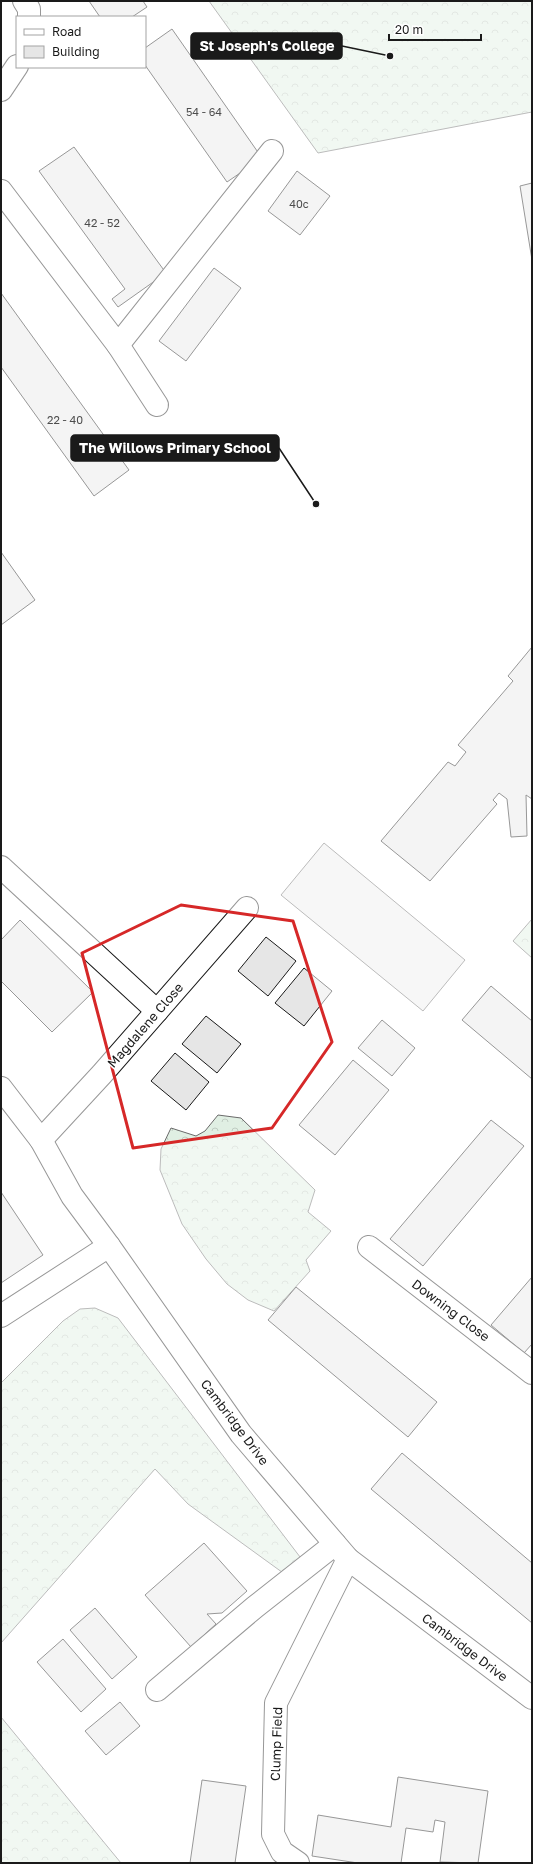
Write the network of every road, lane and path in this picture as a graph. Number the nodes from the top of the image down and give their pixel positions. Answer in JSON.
{"nodes":[{"id":1,"x":24,"y":1,"type":"edge"},
{"id":2,"x":29,"y":16,"type":"edge"},
{"id":3,"x":16,"y":68,"type":"edge"},
{"id":4,"x":1,"y":90,"type":"edge"},
{"id":5,"x":272,"y":151,"type":"dead end"},
{"id":6,"x":1,"y":191,"type":"edge"},
{"id":7,"x":118,"y":345,"type":"junction"},
{"id":8,"x":157,"y":405,"type":"dead end"},
{"id":9,"x":1,"y":867,"type":"edge"},
{"id":10,"x":247,"y":908,"type":"dead end"},
{"id":11,"x":157,"y":1011,"type":"junction"},
{"id":12,"x":1,"y":1088,"type":"edge"},
{"id":13,"x":41,"y":1140,"type":"junction"},
{"id":14,"x":109,"y":1246,"type":"junction"},
{"id":15,"x":369,"y":1247,"type":"dead end"},
{"id":16,"x":1,"y":1316,"type":"edge"},
{"id":17,"x":532,"y":1373,"type":"edge"},
{"id":18,"x":341,"y":1552,"type":"junction"},
{"id":19,"x":157,"y":1690,"type":"dead end"},
{"id":20,"x":532,"y":1698,"type":"edge"},
{"id":21,"x":298,"y":1863,"type":"edge"}],
"edges":[{"from":1,"to":2,"type":"street"},
{"from":3,"to":4,"type":"street"},
{"from":5,"to":7,"type":"street"},
{"from":6,"to":7,"type":"street"},
{"from":7,"to":8,"type":"street"},
{"from":9,"to":11,"type":"street"},
{"from":10,"to":11,"type":"street","name":"Magdalene Close"},
{"from":11,"to":13,"type":"street","name":"Magdalene Close"},
{"from":12,"to":13,"type":"street","name":"Cambridge Drive"},
{"from":13,"to":14,"type":"street","name":"Cambridge Drive"},
{"from":14,"to":16,"type":"street"},
{"from":14,"to":18,"type":"street","name":"Cambridge Drive"},
{"from":15,"to":17,"type":"street","name":"Downing Close"},
{"from":18,"to":19,"type":"street"},
{"from":18,"to":20,"type":"street","name":"Cambridge Drive"},
{"from":18,"to":21,"type":"street","name":"Clump Field"}]}
